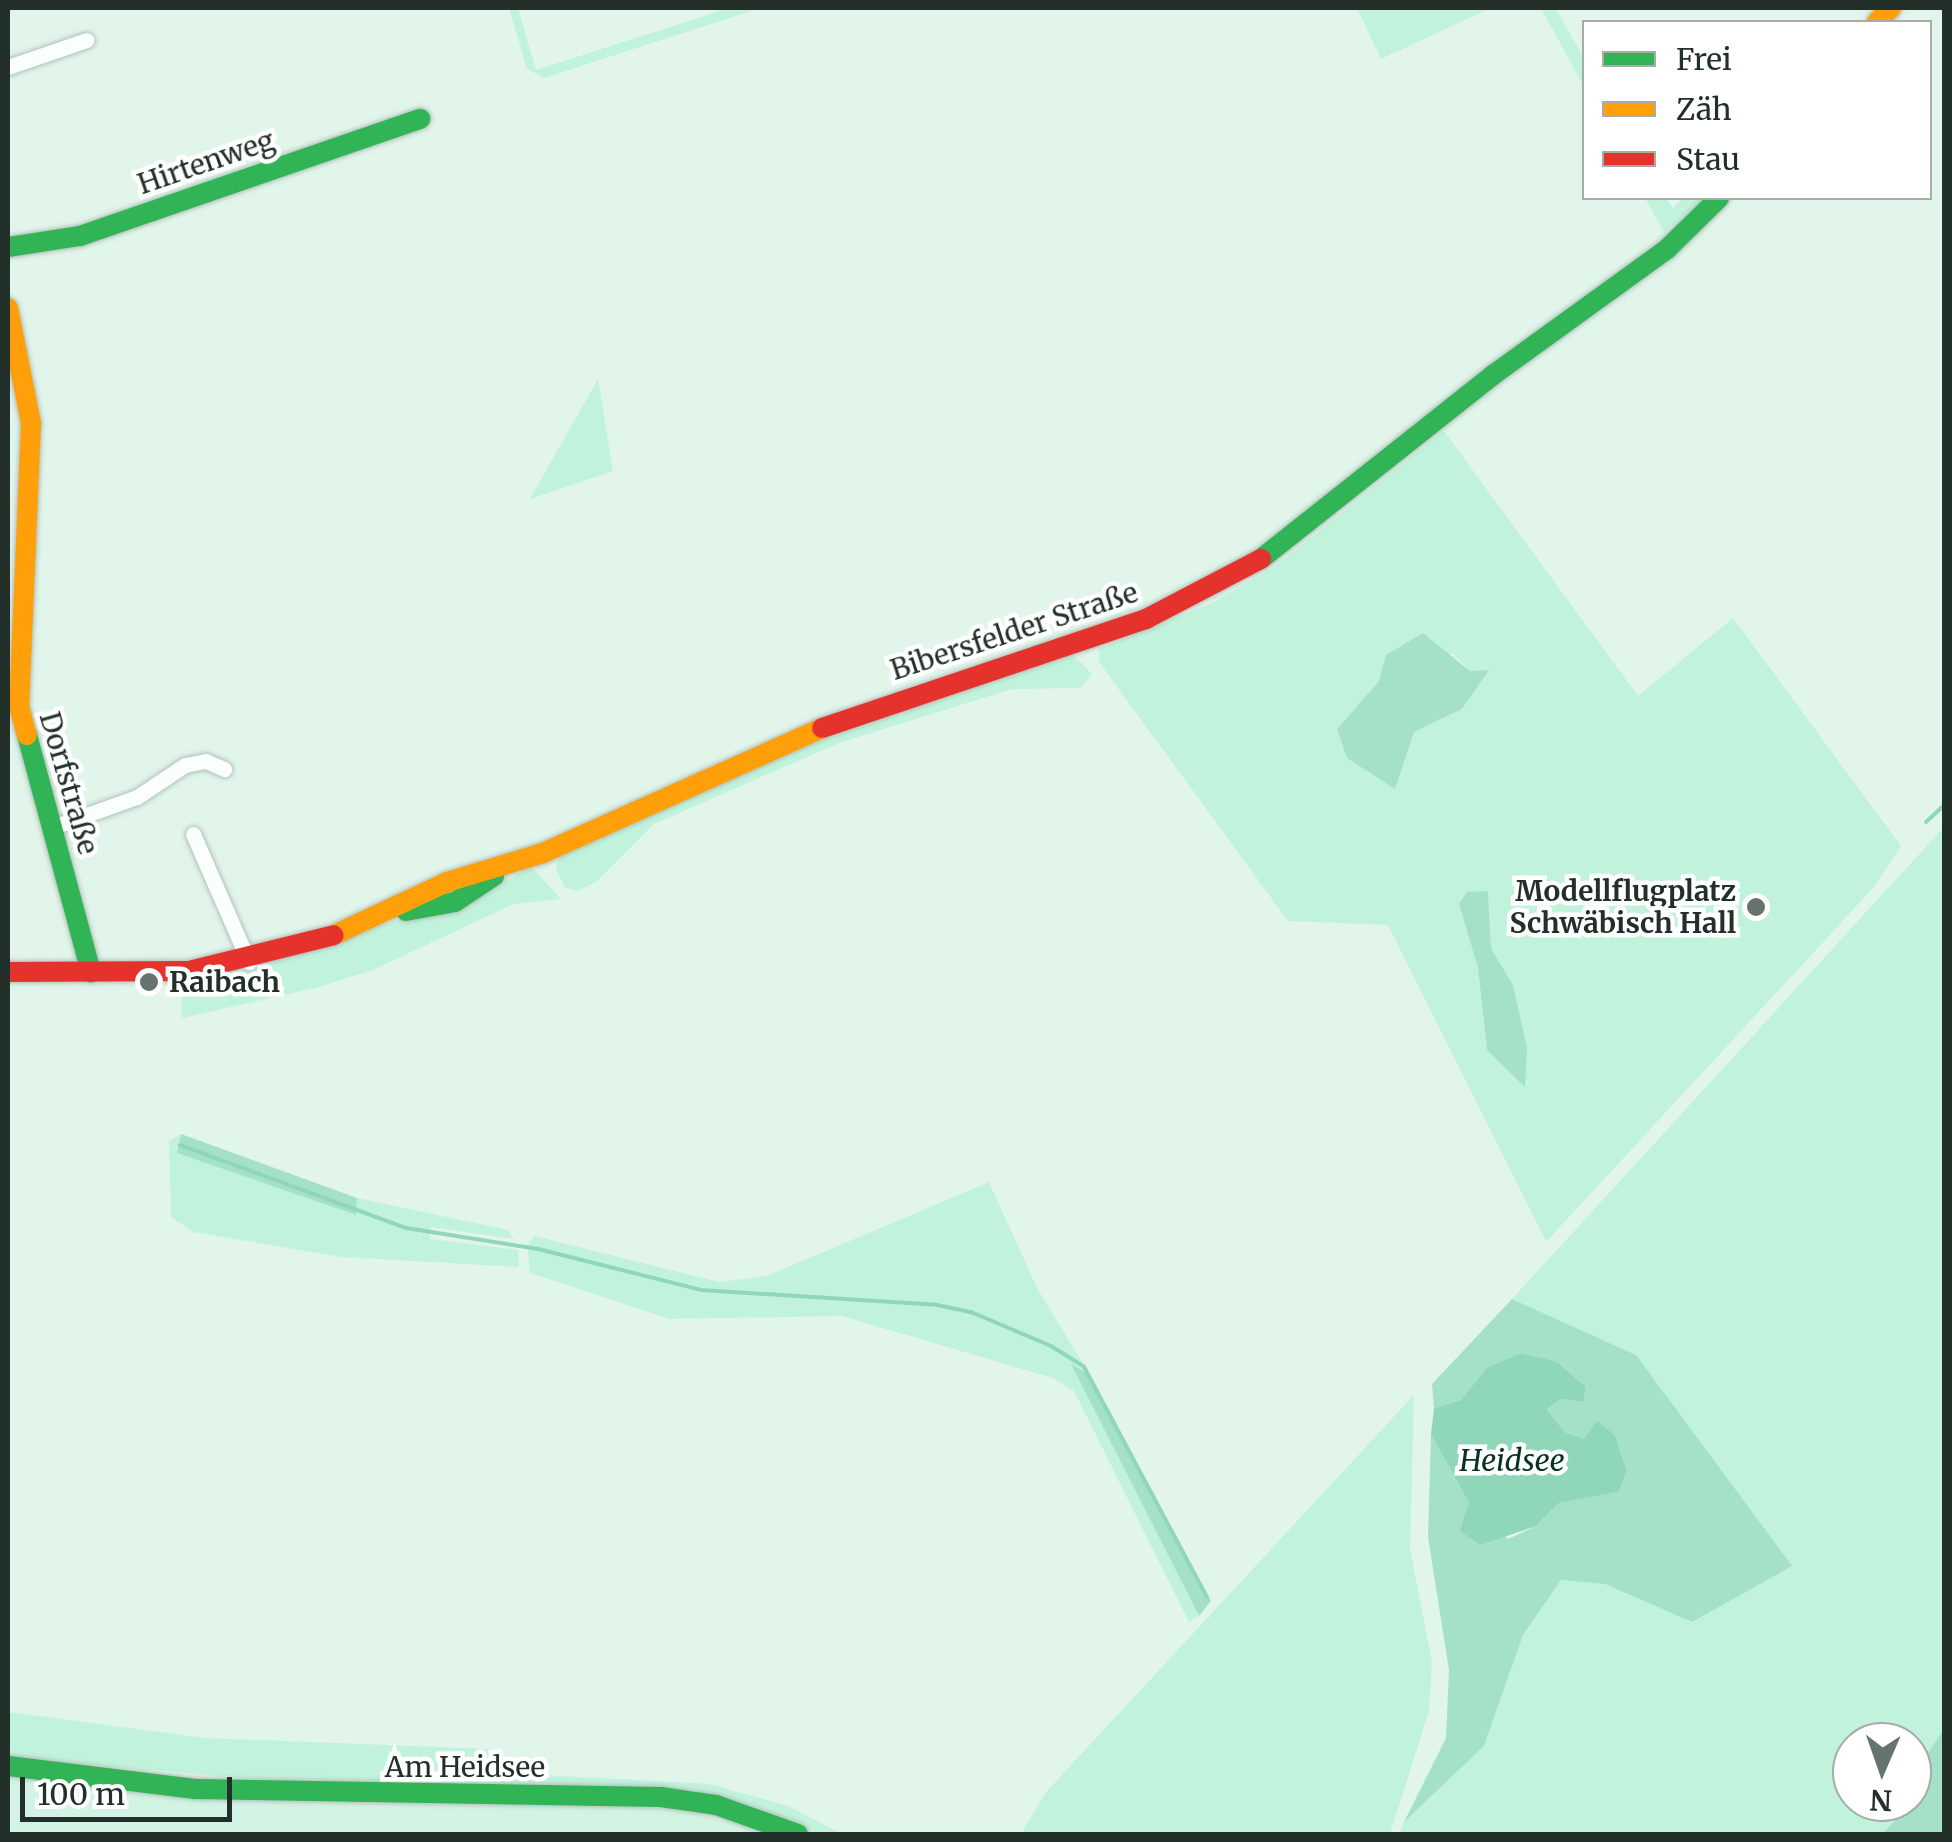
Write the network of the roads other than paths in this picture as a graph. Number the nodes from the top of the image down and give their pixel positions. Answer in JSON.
{"nodes":[{"id":1,"x":87,"y":40,"type":"dead end"},
{"id":2,"x":8,"y":68,"type":"edge"},
{"id":3,"x":420,"y":120,"type":"dead end"},
{"id":4,"x":1717,"y":200,"type":"edge"},
{"id":5,"x":8,"y":247,"type":"edge"},
{"id":6,"x":8,"y":308,"type":"edge"},
{"id":7,"x":224,"y":769,"type":"dead end"},
{"id":8,"x":53,"y":827,"type":"junction"},
{"id":9,"x":193,"y":834,"type":"dead end"},
{"id":10,"x":249,"y":962,"type":"junction"},
{"id":11,"x":8,"y":972,"type":"edge"},
{"id":12,"x":91,"y":972,"type":"junction"},
{"id":13,"x":8,"y":1766,"type":"edge"},
{"id":14,"x":798,"y":1834,"type":"edge"}],
"edges":[{"from":1,"to":2,"type":"street"},
{"from":3,"to":5,"type":"street","name":"Hirtenweg"},
{"from":4,"to":10,"type":"street","name":"Bibersfelder Straße"},
{"from":6,"to":8,"type":"street","name":"Dorfstraße"},
{"from":7,"to":8,"type":"street"},
{"from":8,"to":12,"type":"street","name":"Dorfstraße"},
{"from":9,"to":10,"type":"street"},
{"from":10,"to":12,"type":"street","name":"Bibersfelder Straße"},
{"from":11,"to":12,"type":"street","name":"Bibersfelder Straße"},
{"from":13,"to":14,"type":"street","name":"Am Heidsee"}]}
